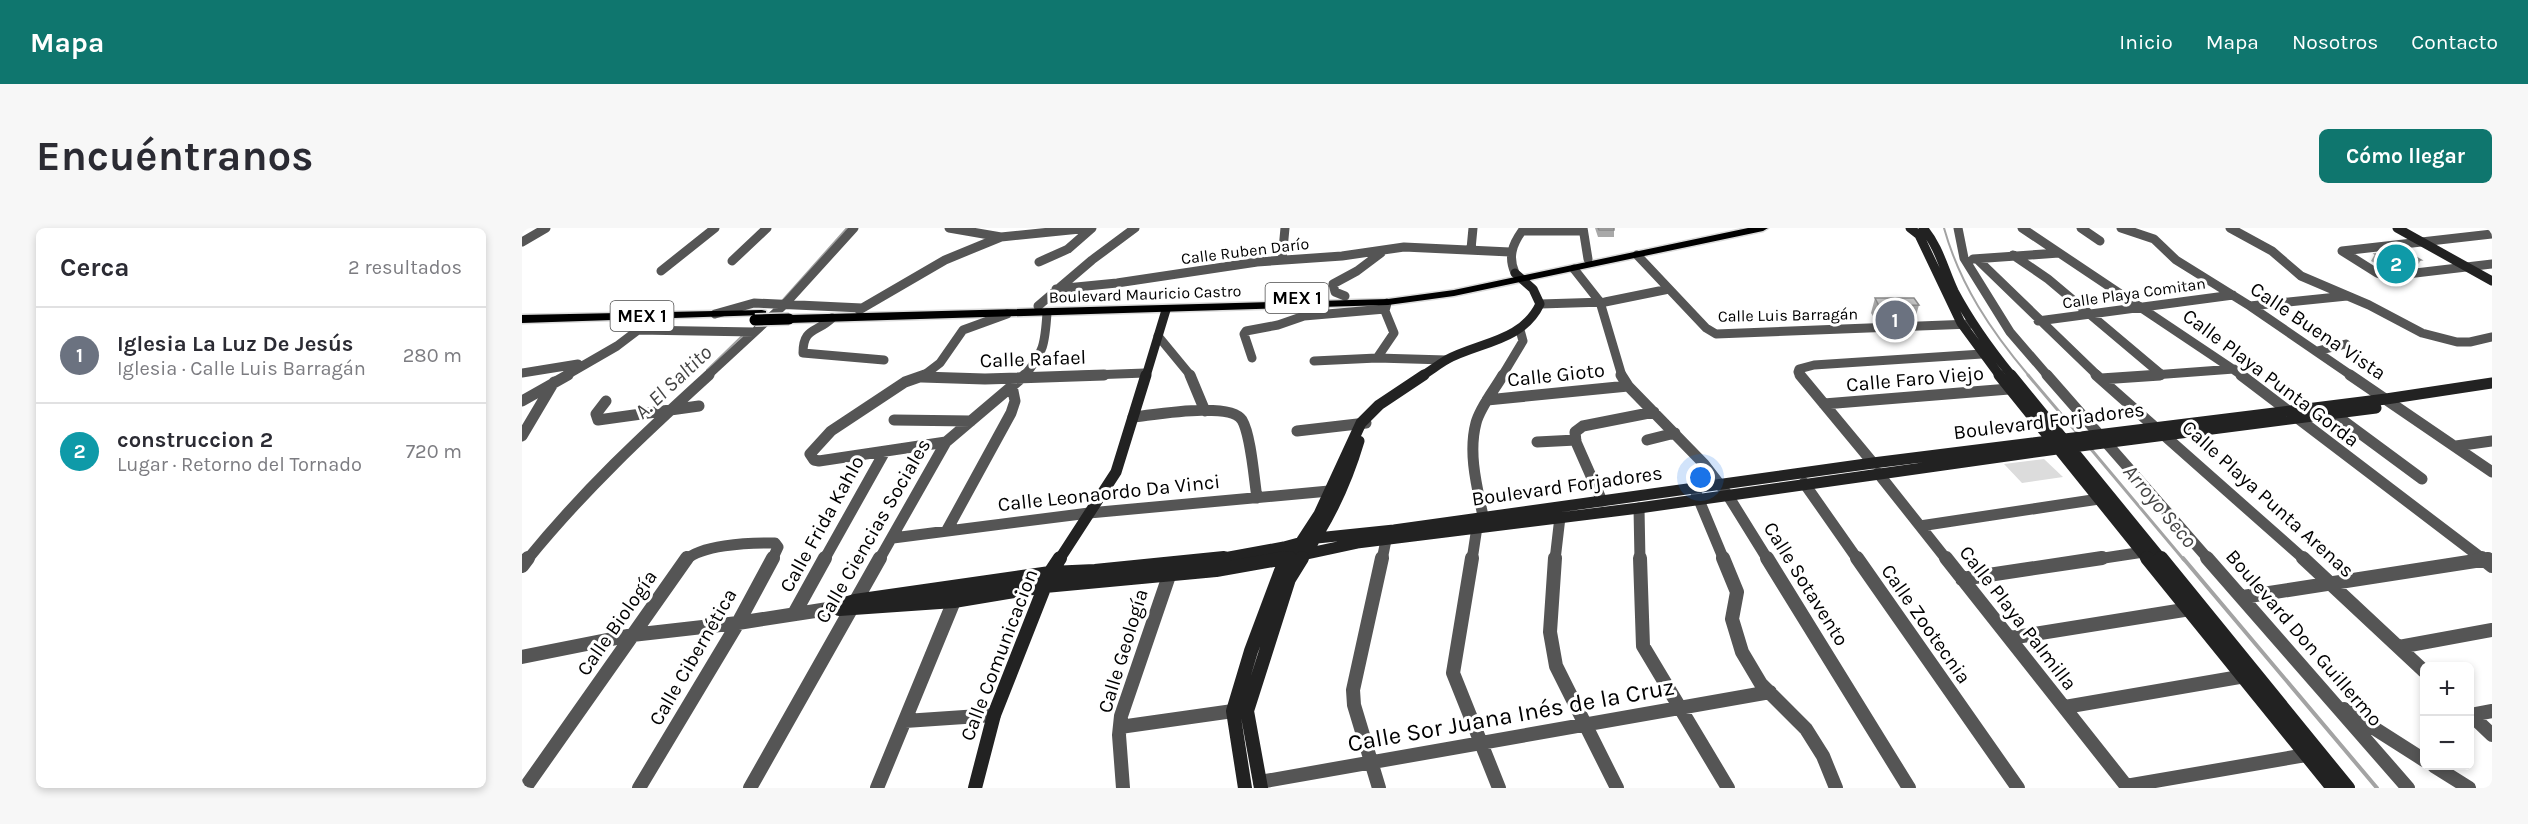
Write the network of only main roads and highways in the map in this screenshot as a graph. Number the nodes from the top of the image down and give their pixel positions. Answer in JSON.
{"nodes":[{"id":1,"x":1730,"y":228,"type":"edge"},
{"id":2,"x":1762,"y":228,"type":"edge"},
{"id":3,"x":1518,"y":276,"type":"junction"},
{"id":4,"x":1042,"y":309,"type":"junction"},
{"id":5,"x":792,"y":315,"type":"junction"},
{"id":6,"x":522,"y":320,"type":"edge"},
{"id":7,"x":757,"y":322,"type":"junction"},
{"id":8,"x":522,"y":327,"type":"edge"}],
"edges":[{"from":1,"to":3,"type":"main road","name":"Boulevard Mauricio Castro","number":"MEX 1"},
{"from":2,"to":3,"type":"main road","name":"Boulevard Mauricio Castro","number":"MEX 1"},
{"from":3,"to":4,"type":"main road","name":"Boulevard Mauricio Castro","number":"MEX 1"},
{"from":3,"to":4,"type":"main road","name":"Boulevard Mauricio Castro","number":"MEX 1"},
{"from":4,"to":5,"type":"main road","name":"Boulevard Mauricio Castro","number":"MEX 1"},
{"from":4,"to":5,"type":"main road","name":"Boulevard Mauricio Castro","number":"MEX 1"},
{"from":5,"to":7,"type":"main road","name":"Boulevard Mauricio Castro","number":"MEX 1","bridge":true},
{"from":6,"to":7,"type":"main road","name":"Boulevard Mauricio Castro","number":"MEX 1"},
{"from":7,"to":8,"type":"main road","name":"Boulevard Mauricio Castro","number":"MEX 1"}]}
